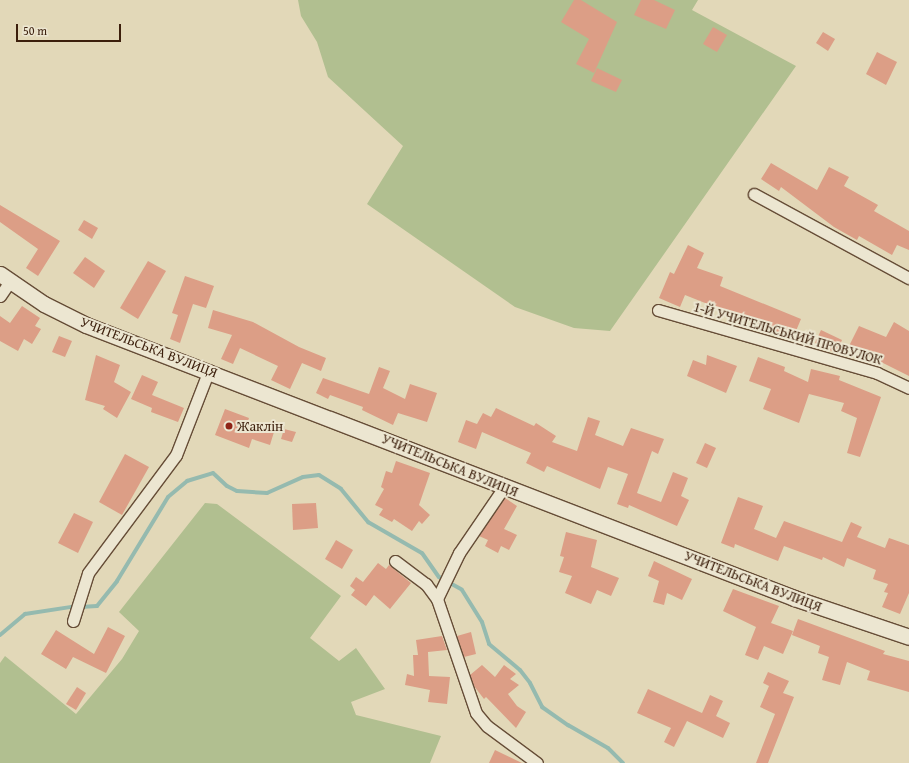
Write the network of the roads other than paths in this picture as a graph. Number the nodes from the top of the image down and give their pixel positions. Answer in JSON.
{"nodes":[{"id":1,"x":754,"y":194,"type":"dead end"},
{"id":2,"x":5,"y":278,"type":"edge"},
{"id":3,"x":909,"y":278,"type":"edge"},
{"id":4,"x":0,"y":296,"type":"edge"},
{"id":5,"x":658,"y":310,"type":"dead end"},
{"id":6,"x":208,"y":370,"type":"junction"},
{"id":7,"x":909,"y":388,"type":"edge"},
{"id":8,"x":504,"y":487,"type":"junction"},
{"id":9,"x":395,"y":561,"type":"dead end"},
{"id":10,"x":437,"y":599,"type":"junction"},
{"id":11,"x":73,"y":621,"type":"dead end"},
{"id":12,"x":909,"y":637,"type":"edge"},
{"id":13,"x":536,"y":763,"type":"edge"}],
"edges":[{"from":1,"to":3,"type":"street"},
{"from":2,"to":4,"type":"street"},
{"from":2,"to":6,"type":"main road","name":"УЧИТЕЛЬСЬКА ВУЛИЦЯ"},
{"from":5,"to":7,"type":"street","name":"1-Й УЧИТЕЛЬСЬКИЙ ПРОВУЛОК"},
{"from":6,"to":8,"type":"main road","name":"УЧИТЕЛЬСЬКА ВУЛИЦЯ"},
{"from":6,"to":11,"type":"street"},
{"from":8,"to":10,"type":"street"},
{"from":8,"to":12,"type":"main road","name":"УЧИТЕЛЬСЬКА ВУЛИЦЯ"},
{"from":9,"to":10,"type":"street"},
{"from":10,"to":13,"type":"street"}]}
